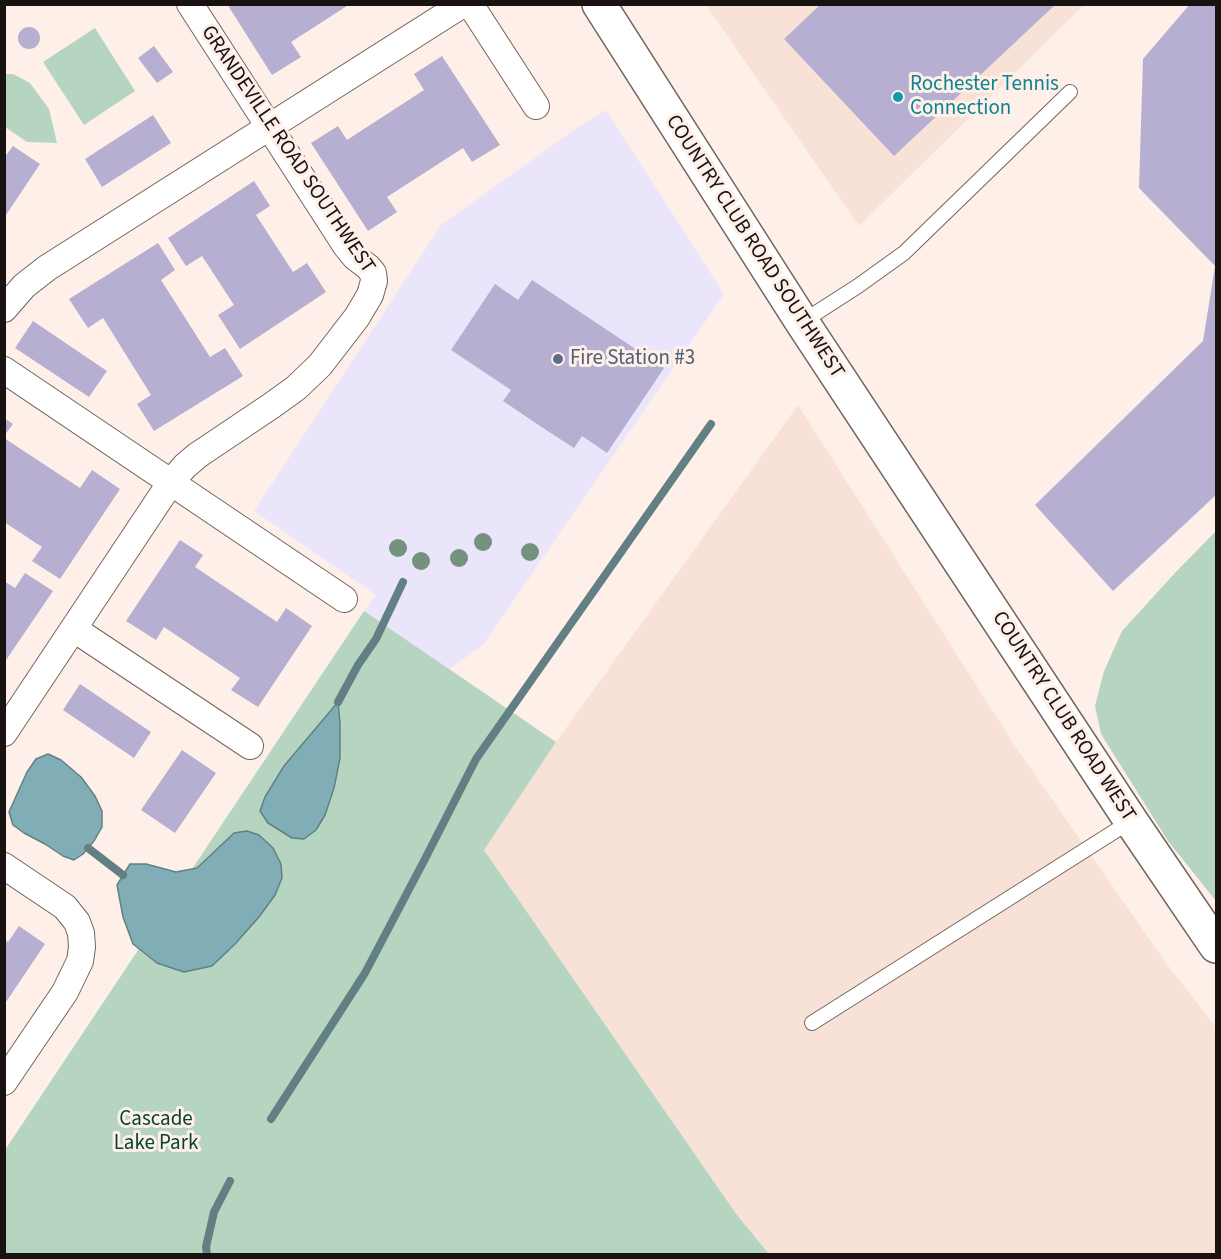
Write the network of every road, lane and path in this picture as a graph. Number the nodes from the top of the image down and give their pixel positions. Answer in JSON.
{"nodes":[{"id":1,"x":190,"y":4,"type":"edge"},
{"id":2,"x":463,"y":4,"type":"edge"},
{"id":3,"x":470,"y":4,"type":"edge"},
{"id":4,"x":599,"y":4,"type":"edge"},
{"id":5,"x":1070,"y":92,"type":"dead end"},
{"id":6,"x":536,"y":106,"type":"dead end"},
{"id":7,"x":268,"y":128,"type":"junction"},
{"id":8,"x":4,"y":309,"type":"edge"},
{"id":9,"x":802,"y":322,"type":"junction"},
{"id":10,"x":4,"y":370,"type":"edge"},
{"id":11,"x":171,"y":482,"type":"junction"},
{"id":12,"x":911,"y":487,"type":"joint"},
{"id":13,"x":344,"y":599,"type":"dead end"},
{"id":14,"x":74,"y":629,"type":"junction"},
{"id":15,"x":4,"y":733,"type":"edge"},
{"id":16,"x":250,"y":746,"type":"dead end"},
{"id":17,"x":1131,"y":821,"type":"junction"},
{"id":18,"x":4,"y":866,"type":"edge"},
{"id":19,"x":1216,"y":946,"type":"edge"},
{"id":20,"x":812,"y":1023,"type":"dead end"},
{"id":21,"x":4,"y":1082,"type":"edge"}],
"edges":[{"from":1,"to":7,"type":"street","name":"GRANDEVILLE ROAD SOUTHWEST"},
{"from":2,"to":7,"type":"street"},
{"from":3,"to":6,"type":"street"},
{"from":4,"to":9,"type":"main road","name":"COUNTRY CLUB ROAD SOUTHWEST"},
{"from":5,"to":9,"type":"lane"},
{"from":7,"to":8,"type":"street"},
{"from":7,"to":11,"type":"street","name":"GRANDEVILLE ROAD SOUTHWEST"},
{"from":9,"to":12,"type":"main road","name":"COUNTRY CLUB ROAD SOUTHWEST"},
{"from":10,"to":11,"type":"street"},
{"from":11,"to":13,"type":"street"},
{"from":11,"to":14,"type":"street","name":"GRANDEVILLE ROAD SOUTHWEST"},
{"from":12,"to":17,"type":"main road","name":"COUNTRY CLUB ROAD WEST"},
{"from":14,"to":15,"type":"street","name":"GRANDEVILLE ROAD SOUTHWEST"},
{"from":14,"to":16,"type":"street"},
{"from":17,"to":19,"type":"main road","name":"COUNTRY CLUB ROAD WEST"},
{"from":17,"to":20,"type":"lane"},
{"from":18,"to":21,"type":"street"}]}
